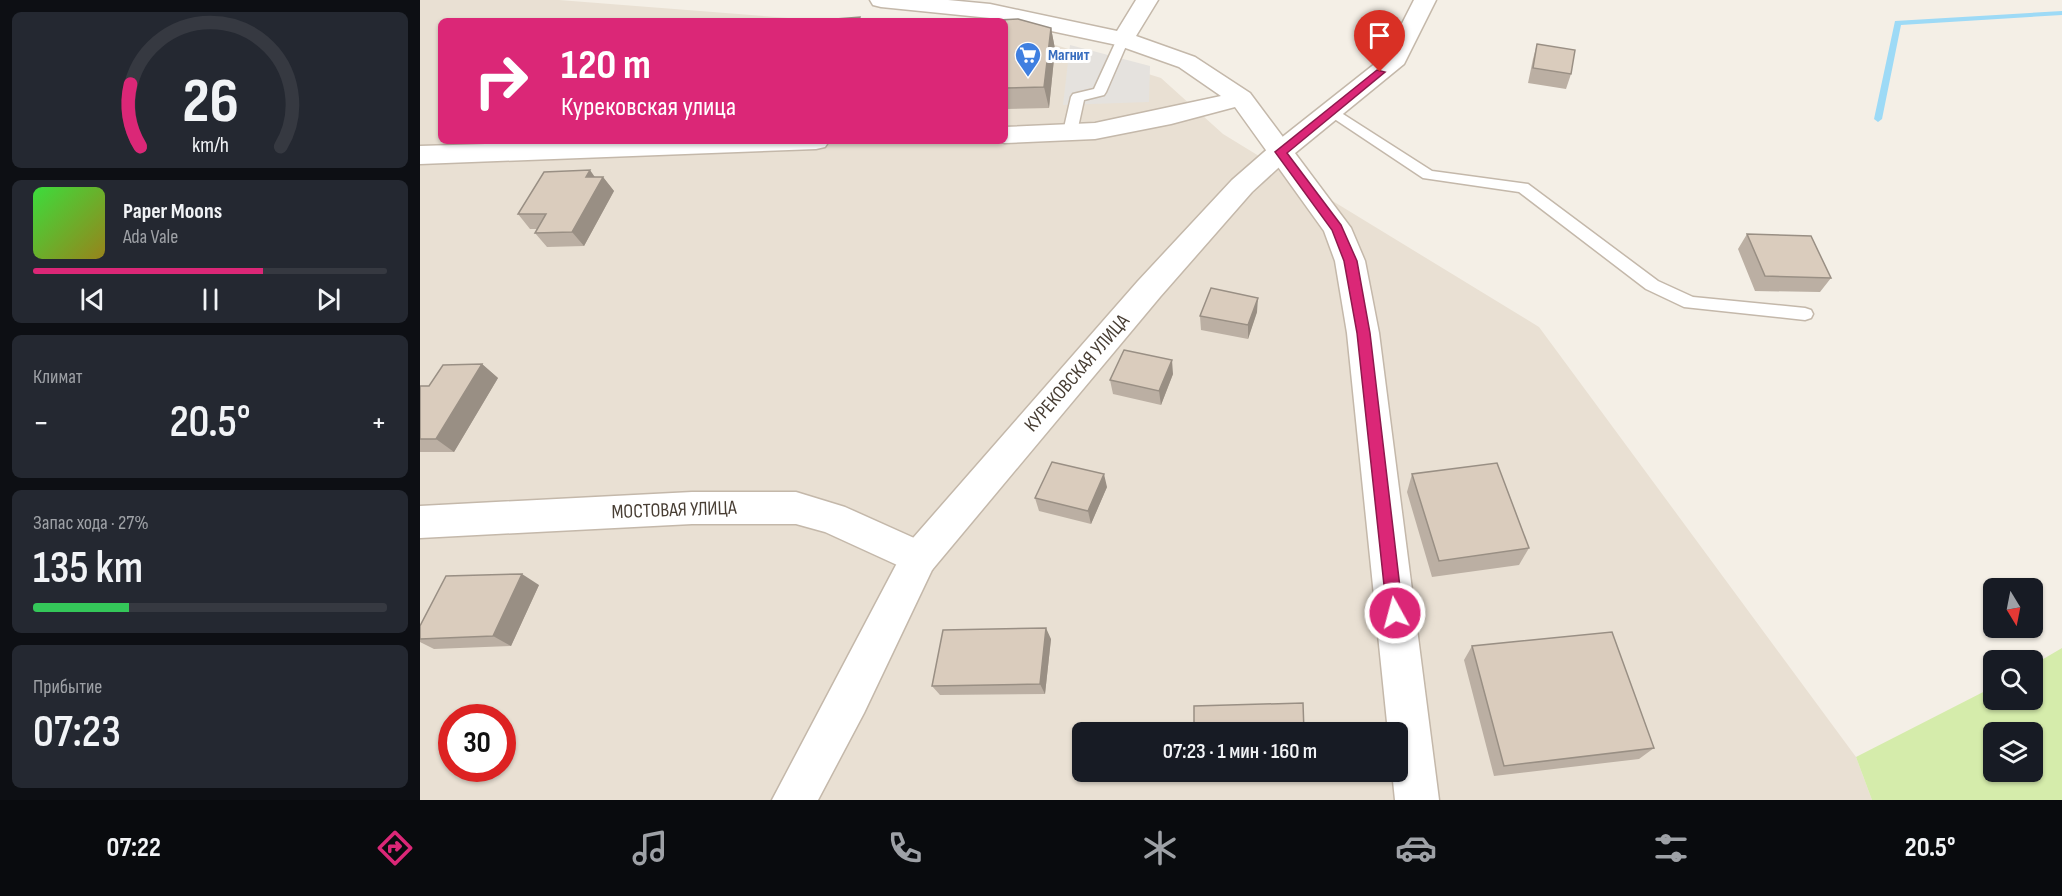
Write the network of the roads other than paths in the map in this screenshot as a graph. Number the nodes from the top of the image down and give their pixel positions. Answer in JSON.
{"nodes":[{"id":1,"x":881,"y":0,"type":"edge"},
{"id":2,"x":1147,"y":0,"type":"edge"},
{"id":3,"x":1425,"y":0,"type":"edge"},
{"id":4,"x":1123,"y":39,"type":"junction"},
{"id":5,"x":1241,"y":98,"type":"junction"},
{"id":6,"x":1332,"y":111,"type":"junction"},
{"id":7,"x":1070,"y":132,"type":"junction"},
{"id":8,"x":1008,"y":135,"type":"edge"},
{"id":9,"x":731,"y":144,"type":"edge"},
{"id":10,"x":1280,"y":152,"type":"junction"},
{"id":11,"x":420,"y":155,"type":"edge"},
{"id":12,"x":1805,"y":314,"type":"dead end"},
{"id":13,"x":420,"y":522,"type":"edge"},
{"id":14,"x":919,"y":558,"type":"junction"},
{"id":15,"x":794,"y":800,"type":"edge"},
{"id":16,"x":1417,"y":800,"type":"edge"}],
"edges":[{"from":1,"to":4,"type":"street"},
{"from":2,"to":4,"type":"street"},
{"from":3,"to":6,"type":"street","name":"КУРЕКОВСКАЯ УЛИЦА"},
{"from":4,"to":5,"type":"street"},
{"from":4,"to":7,"type":"lane"},
{"from":5,"to":7,"type":"street"},
{"from":5,"to":10,"type":"street"},
{"from":6,"to":10,"type":"street","name":"КУРЕКОВСКАЯ УЛИЦА"},
{"from":6,"to":12,"type":"lane"},
{"from":7,"to":8,"type":"street"},
{"from":9,"to":11,"type":"street"},
{"from":10,"to":14,"type":"street","name":"КУРЕКОВСКАЯ УЛИЦА"},
{"from":10,"to":16,"type":"street"},
{"from":13,"to":14,"type":"street","name":"МОСТОВАЯ УЛИЦА"},
{"from":14,"to":15,"type":"street","name":"КУРЕКОВСКАЯ УЛИЦА"}]}
